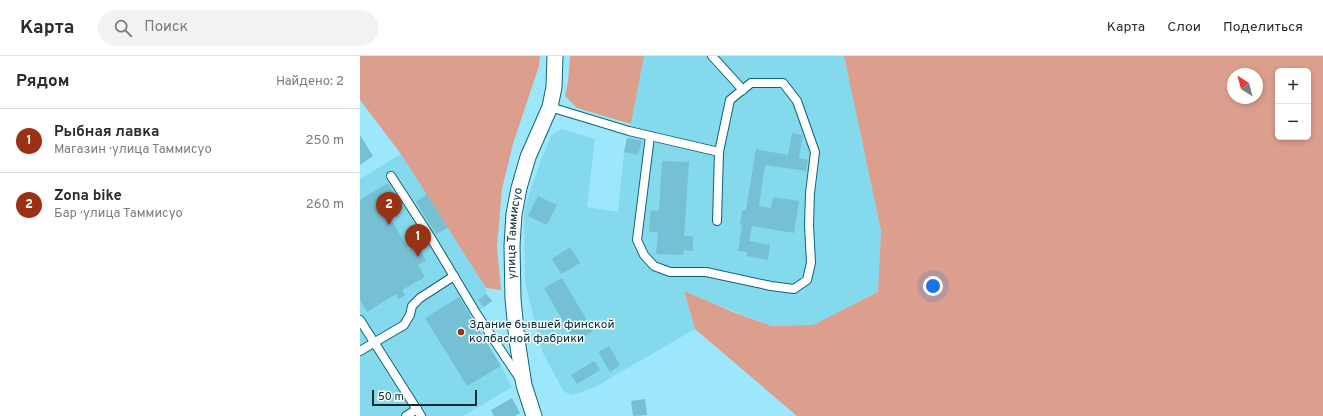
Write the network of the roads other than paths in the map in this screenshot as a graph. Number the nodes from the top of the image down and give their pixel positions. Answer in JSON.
{"nodes":[{"id":1,"x":555,"y":56,"type":"edge"},
{"id":2,"x":712,"y":56,"type":"edge"},
{"id":3,"x":743,"y":90,"type":"junction"},
{"id":4,"x":550,"y":106,"type":"junction"},
{"id":5,"x":650,"y":136,"type":"junction"},
{"id":6,"x":719,"y":152,"type":"junction"},
{"id":7,"x":391,"y":176,"type":"dead end"},
{"id":8,"x":716,"y":221,"type":"dead end"},
{"id":9,"x":454,"y":276,"type":"junction"},
{"id":10,"x":360,"y":320,"type":"edge"},
{"id":11,"x":374,"y":342,"type":"junction"},
{"id":12,"x":360,"y":351,"type":"edge"},
{"id":13,"x":524,"y":385,"type":"junction"},
{"id":14,"x":419,"y":412,"type":"edge"},
{"id":15,"x":406,"y":416,"type":"edge"},
{"id":16,"x":534,"y":416,"type":"edge"}],
"edges":[{"from":1,"to":4,"type":"street","name":"улица Таммисуо"},
{"from":2,"to":3,"type":"lane"},
{"from":3,"to":5,"type":"lane"},
{"from":3,"to":6,"type":"lane"},
{"from":4,"to":5,"type":"lane"},
{"from":4,"to":13,"type":"street","name":"улица Таммисуо"},
{"from":5,"to":6,"type":"lane"},
{"from":6,"to":8,"type":"lane"},
{"from":7,"to":9,"type":"lane"},
{"from":9,"to":11,"type":"lane"},
{"from":9,"to":13,"type":"lane"},
{"from":10,"to":11,"type":"lane"},
{"from":11,"to":12,"type":"lane"},
{"from":11,"to":14,"type":"lane"},
{"from":13,"to":16,"type":"street","name":"улица Таммисуо"},
{"from":14,"to":15,"type":"lane"}]}
